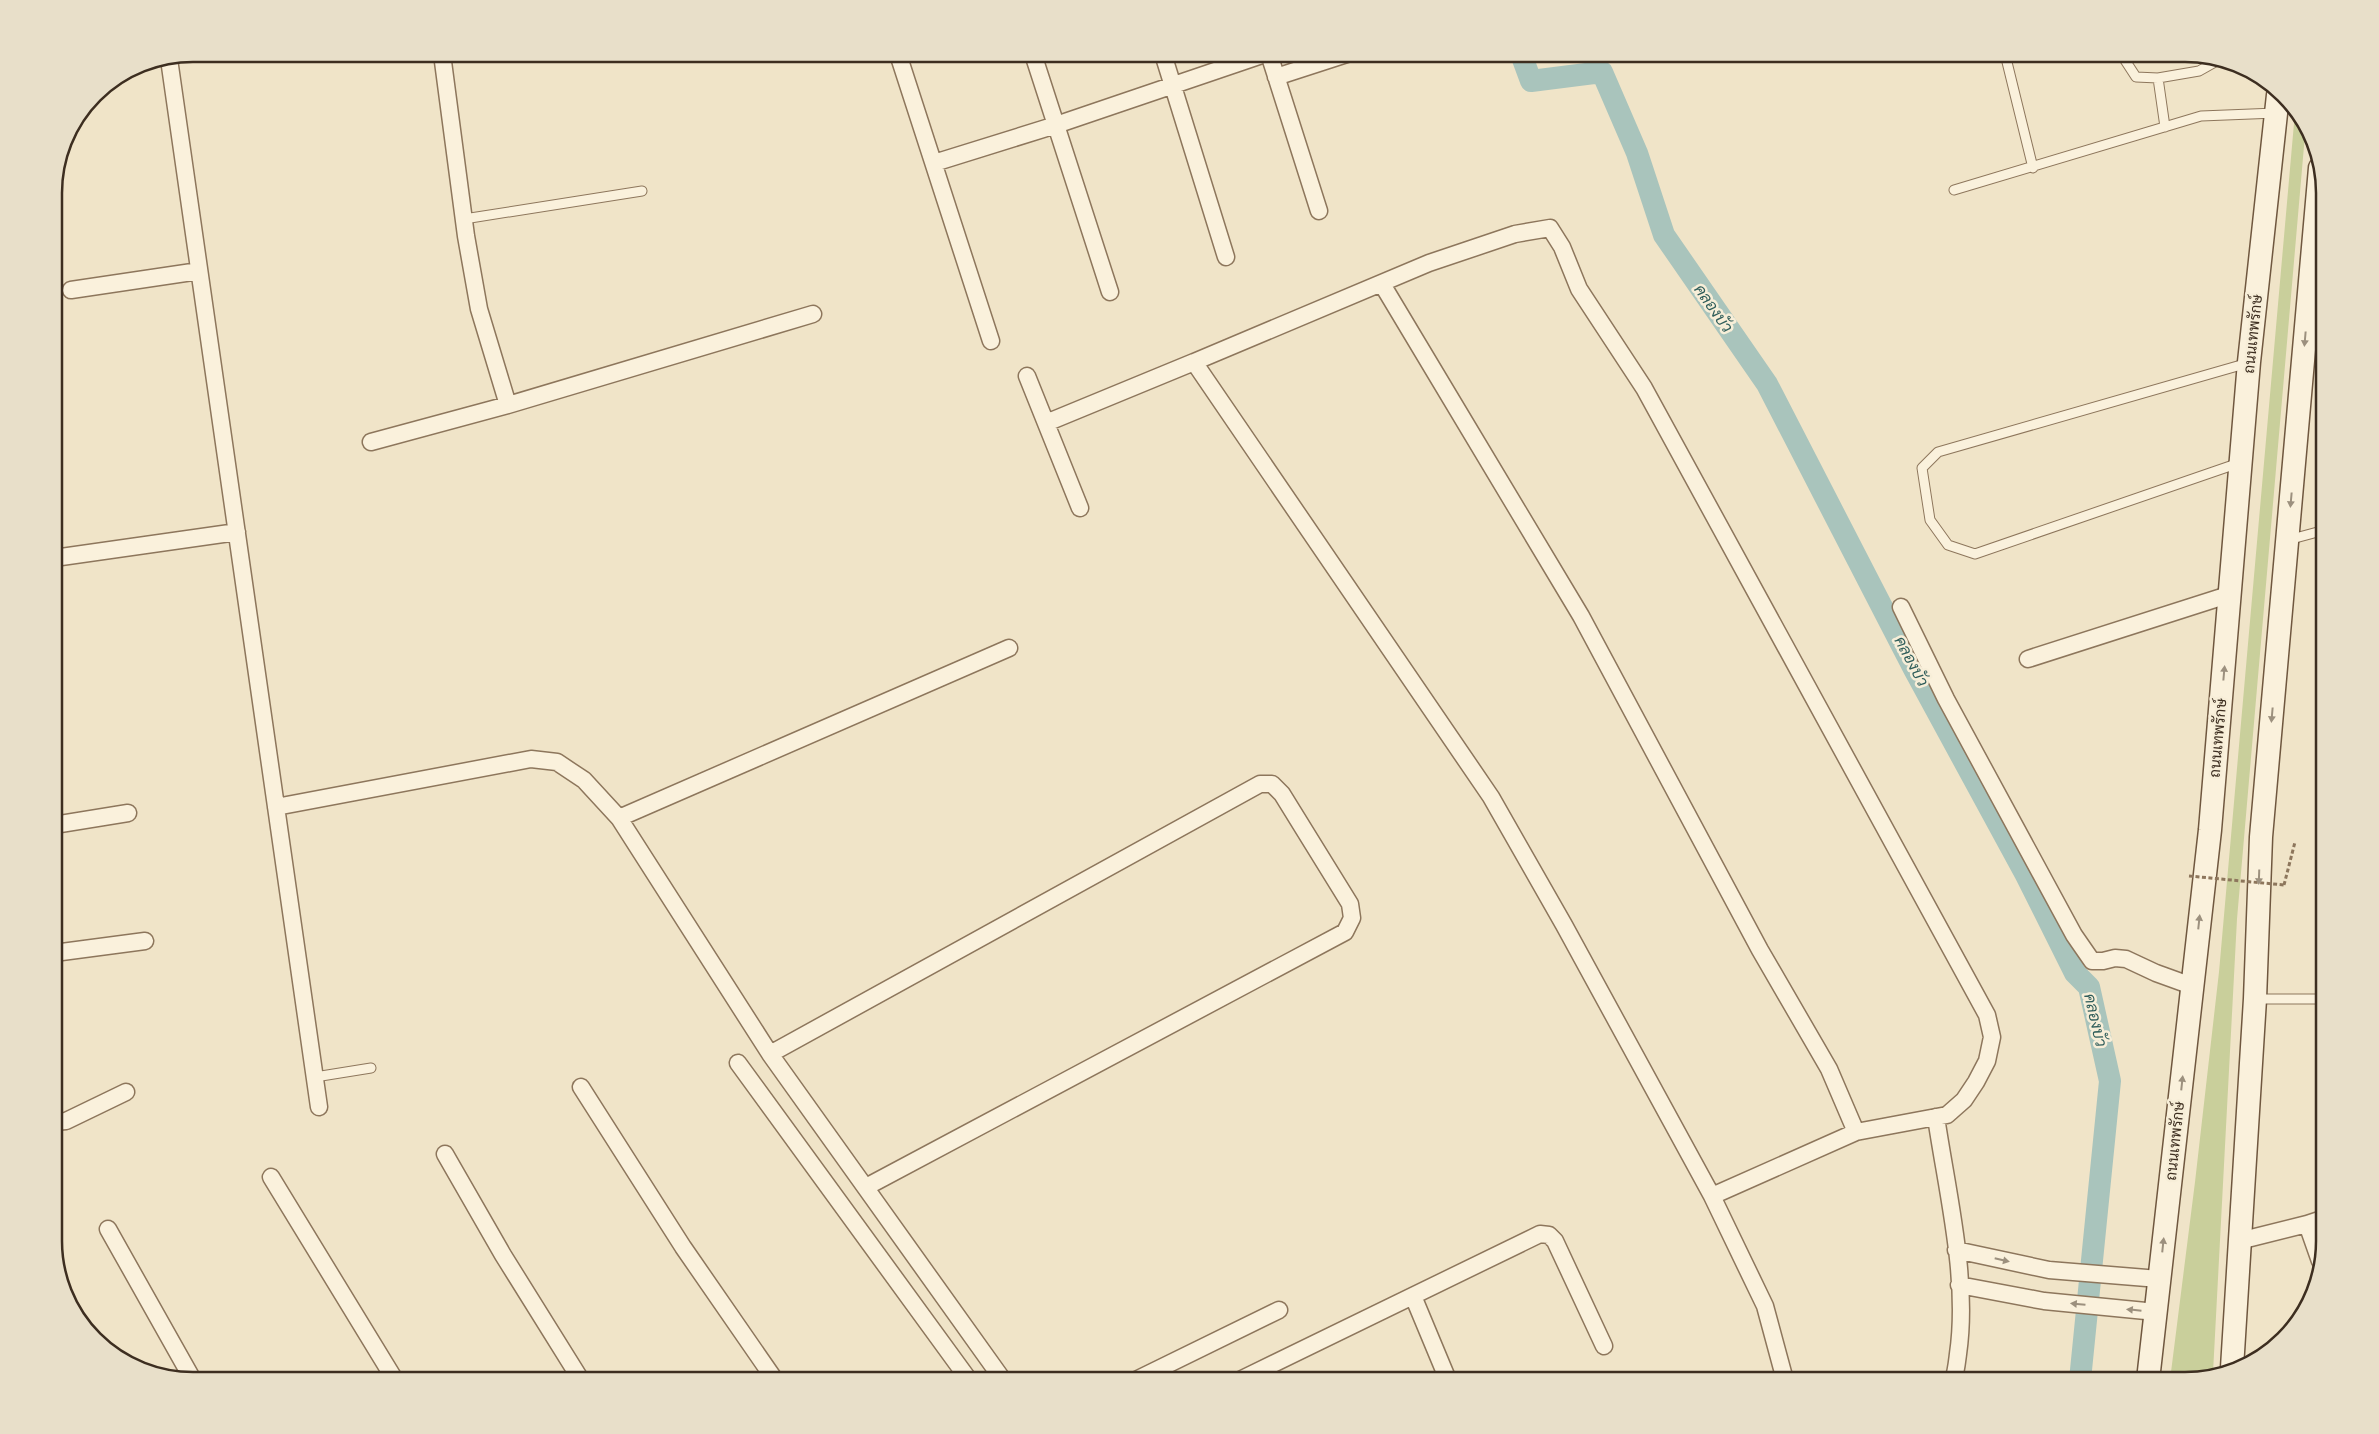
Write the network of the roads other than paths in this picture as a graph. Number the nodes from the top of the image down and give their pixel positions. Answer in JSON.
{"nodes":[{"id":1,"x":443,"y":63,"type":"edge"},
{"id":2,"x":901,"y":63,"type":"edge"},
{"id":3,"x":1036,"y":63,"type":"edge"},
{"id":4,"x":1166,"y":63,"type":"edge"},
{"id":5,"x":1240,"y":63,"type":"edge"},
{"id":6,"x":1271,"y":63,"type":"edge"},
{"id":7,"x":1319,"y":63,"type":"edge"},
{"id":8,"x":2007,"y":63,"type":"edge"},
{"id":9,"x":2127,"y":63,"type":"edge"},
{"id":10,"x":170,"y":65,"type":"edge"},
{"id":11,"x":2209,"y":65,"type":"edge"},
{"id":12,"x":1276,"y":77,"type":"junction"},
{"id":13,"x":2158,"y":78,"type":"junction"},
{"id":14,"x":1173,"y":85,"type":"junction"},
{"id":15,"x":2277,"y":104,"type":"edge"},
{"id":16,"x":1056,"y":125,"type":"junction"},
{"id":17,"x":2165,"y":127,"type":"junction"},
{"id":18,"x":934,"y":163,"type":"junction"},
{"id":19,"x":2033,"y":168,"type":"junction"},
{"id":20,"x":1954,"y":190,"type":"dead end"},
{"id":21,"x":642,"y":191,"type":"dead end"},
{"id":22,"x":1319,"y":212,"type":"dead end"},
{"id":23,"x":2316,"y":214,"type":"edge"},
{"id":24,"x":464,"y":219,"type":"junction"},
{"id":25,"x":1226,"y":257,"type":"dead end"},
{"id":26,"x":199,"y":271,"type":"junction"},
{"id":27,"x":1382,"y":284,"type":"junction"},
{"id":28,"x":71,"y":290,"type":"dead end"},
{"id":29,"x":1110,"y":292,"type":"dead end"},
{"id":30,"x":813,"y":314,"type":"dead end"},
{"id":31,"x":991,"y":340,"type":"dead end"},
{"id":32,"x":1194,"y":362,"type":"junction"},
{"id":33,"x":2249,"y":362,"type":"junction"},
{"id":34,"x":1027,"y":376,"type":"dead end"},
{"id":35,"x":508,"y":405,"type":"junction"},
{"id":36,"x":1046,"y":423,"type":"junction"},
{"id":37,"x":371,"y":442,"type":"dead end"},
{"id":38,"x":2242,"y":462,"type":"junction"},
{"id":39,"x":1080,"y":508,"type":"dead end"},
{"id":40,"x":237,"y":532,"type":"junction"},
{"id":41,"x":2316,"y":532,"type":"edge"},
{"id":42,"x":2288,"y":540,"type":"junction"},
{"id":43,"x":63,"y":557,"type":"edge"},
{"id":44,"x":2230,"y":594,"type":"junction"},
{"id":45,"x":1901,"y":607,"type":"dead end"},
{"id":46,"x":1009,"y":648,"type":"dead end"},
{"id":47,"x":2028,"y":659,"type":"dead end"},
{"id":48,"x":276,"y":807,"type":"junction"},
{"id":49,"x":128,"y":813,"type":"dead end"},
{"id":50,"x":619,"y":818,"type":"junction"},
{"id":51,"x":63,"y":824,"type":"edge"},
{"id":52,"x":145,"y":941,"type":"dead end"},
{"id":53,"x":63,"y":952,"type":"edge"},
{"id":54,"x":2192,"y":986,"type":"junction"},
{"id":55,"x":2255,"y":999,"type":"junction"},
{"id":56,"x":2316,"y":999,"type":"edge"},
{"id":57,"x":770,"y":1054,"type":"junction"},
{"id":58,"x":738,"y":1063,"type":"dead end"},
{"id":59,"x":371,"y":1068,"type":"dead end"},
{"id":60,"x":315,"y":1077,"type":"junction"},
{"id":61,"x":581,"y":1087,"type":"dead end"},
{"id":62,"x":126,"y":1092,"type":"dead end"},
{"id":63,"x":319,"y":1107,"type":"dead end"},
{"id":64,"x":1936,"y":1117,"type":"junction"},
{"id":65,"x":63,"y":1121,"type":"edge"},
{"id":66,"x":1856,"y":1132,"type":"junction"},
{"id":67,"x":446,"y":1154,"type":"dead end"},
{"id":68,"x":271,"y":1177,"type":"dead end"},
{"id":69,"x":866,"y":1187,"type":"junction"},
{"id":70,"x":1712,"y":1196,"type":"junction"},
{"id":71,"x":2316,"y":1221,"type":"edge"},
{"id":72,"x":2307,"y":1224,"type":"junction"},
{"id":73,"x":108,"y":1229,"type":"dead end"},
{"id":74,"x":2239,"y":1241,"type":"junction"},
{"id":75,"x":2316,"y":1248,"type":"edge"},
{"id":76,"x":1956,"y":1250,"type":"junction"},
{"id":77,"x":2159,"y":1279,"type":"junction"},
{"id":78,"x":1959,"y":1285,"type":"junction"},
{"id":79,"x":1413,"y":1296,"type":"junction"},
{"id":80,"x":1279,"y":1310,"type":"dead end"},
{"id":81,"x":2156,"y":1312,"type":"junction"},
{"id":82,"x":1604,"y":1346,"type":"dead end"},
{"id":83,"x":2232,"y":1363,"type":"edge"},
{"id":84,"x":188,"y":1371,"type":"edge"},
{"id":85,"x":390,"y":1372,"type":"edge"},
{"id":86,"x":576,"y":1372,"type":"edge"},
{"id":87,"x":769,"y":1372,"type":"edge"},
{"id":88,"x":963,"y":1372,"type":"edge"},
{"id":89,"x":997,"y":1372,"type":"edge"},
{"id":90,"x":1152,"y":1372,"type":"edge"},
{"id":91,"x":1267,"y":1372,"type":"edge"},
{"id":92,"x":1445,"y":1372,"type":"edge"},
{"id":93,"x":1784,"y":1372,"type":"edge"},
{"id":94,"x":1954,"y":1372,"type":"edge"},
{"id":95,"x":2149,"y":1372,"type":"edge"}],
"edges":[{"from":1,"to":24,"type":"street"},
{"from":2,"to":18,"type":"street"},
{"from":3,"to":16,"type":"street"},
{"from":4,"to":14,"type":"street"},
{"from":5,"to":14,"type":"street"},
{"from":6,"to":12,"type":"street"},
{"from":7,"to":12,"type":"street"},
{"from":8,"to":19,"type":"lane"},
{"from":9,"to":13,"type":"lane"},
{"from":10,"to":26,"type":"street"},
{"from":11,"to":13,"type":"lane"},
{"from":12,"to":22,"type":"street"},
{"from":13,"to":17,"type":"lane"},
{"from":14,"to":16,"type":"street"},
{"from":14,"to":25,"type":"street"},
{"from":15,"to":17,"type":"lane"},
{"from":15,"to":33,"type":"main road","name":"ถนนเทพรักษ์"},
{"from":16,"to":18,"type":"street"},
{"from":16,"to":29,"type":"street"},
{"from":17,"to":19,"type":"lane"},
{"from":18,"to":31,"type":"street"},
{"from":19,"to":20,"type":"lane"},
{"from":21,"to":24,"type":"lane"},
{"from":23,"to":42,"type":"main road","one_way":true},
{"from":24,"to":35,"type":"street"},
{"from":26,"to":28,"type":"street"},
{"from":26,"to":40,"type":"street"},
{"from":27,"to":32,"type":"street"},
{"from":27,"to":64,"type":"street"},
{"from":27,"to":66,"type":"street"},
{"from":30,"to":35,"type":"street"},
{"from":32,"to":36,"type":"street"},
{"from":32,"to":70,"type":"street"},
{"from":33,"to":38,"type":"main road","name":"ถนนเทพรักษ์"},
{"from":33,"to":38,"type":"lane"},
{"from":34,"to":36,"type":"street"},
{"from":35,"to":37,"type":"street"},
{"from":36,"to":39,"type":"street"},
{"from":38,"to":44,"type":"main road","name":"ถนนเทพรักษ์"},
{"from":40,"to":43,"type":"street"},
{"from":40,"to":48,"type":"street"},
{"from":41,"to":42,"type":"lane"},
{"from":42,"to":55,"type":"main road","one_way":true},
{"from":44,"to":47,"type":"street"},
{"from":54,"to":44,"type":"main road","name":"ถนนเทพรักษ์","one_way":true},
{"from":45,"to":54,"type":"street"},
{"from":46,"to":50,"type":"street"},
{"from":48,"to":50,"type":"street"},
{"from":48,"to":60,"type":"street"},
{"from":49,"to":51,"type":"street"},
{"from":50,"to":57,"type":"street"},
{"from":52,"to":53,"type":"street"},
{"from":77,"to":54,"type":"main road","name":"ถนนเทพรักษ์","one_way":true},
{"from":55,"to":56,"type":"lane"},
{"from":55,"to":74,"type":"main road"},
{"from":57,"to":69,"type":"street"},
{"from":57,"to":69,"type":"street"},
{"from":58,"to":88,"type":"street"},
{"from":59,"to":60,"type":"lane"},
{"from":60,"to":63,"type":"street"},
{"from":61,"to":87,"type":"street"},
{"from":62,"to":65,"type":"street"},
{"from":64,"to":66,"type":"street"},
{"from":64,"to":76,"type":"street"},
{"from":66,"to":70,"type":"street"},
{"from":67,"to":86,"type":"street"},
{"from":68,"to":85,"type":"street"},
{"from":69,"to":89,"type":"street"},
{"from":70,"to":93,"type":"street"},
{"from":71,"to":72,"type":"street"},
{"from":72,"to":74,"type":"street"},
{"from":72,"to":75,"type":"street"},
{"from":73,"to":84,"type":"street"},
{"from":74,"to":83,"type":"main road"},
{"from":76,"to":77,"type":"street","one_way":true},
{"from":76,"to":78,"type":"street"},
{"from":77,"to":81,"type":"main road","name":"ถนนเทพรักษ์"},
{"from":81,"to":78,"type":"street","one_way":true},
{"from":78,"to":94,"type":"street"},
{"from":79,"to":82,"type":"street"},
{"from":79,"to":91,"type":"street"},
{"from":79,"to":92,"type":"street"},
{"from":80,"to":90,"type":"street"},
{"from":81,"to":95,"type":"main road","name":"ถนนเทพรักษ์"}]}
